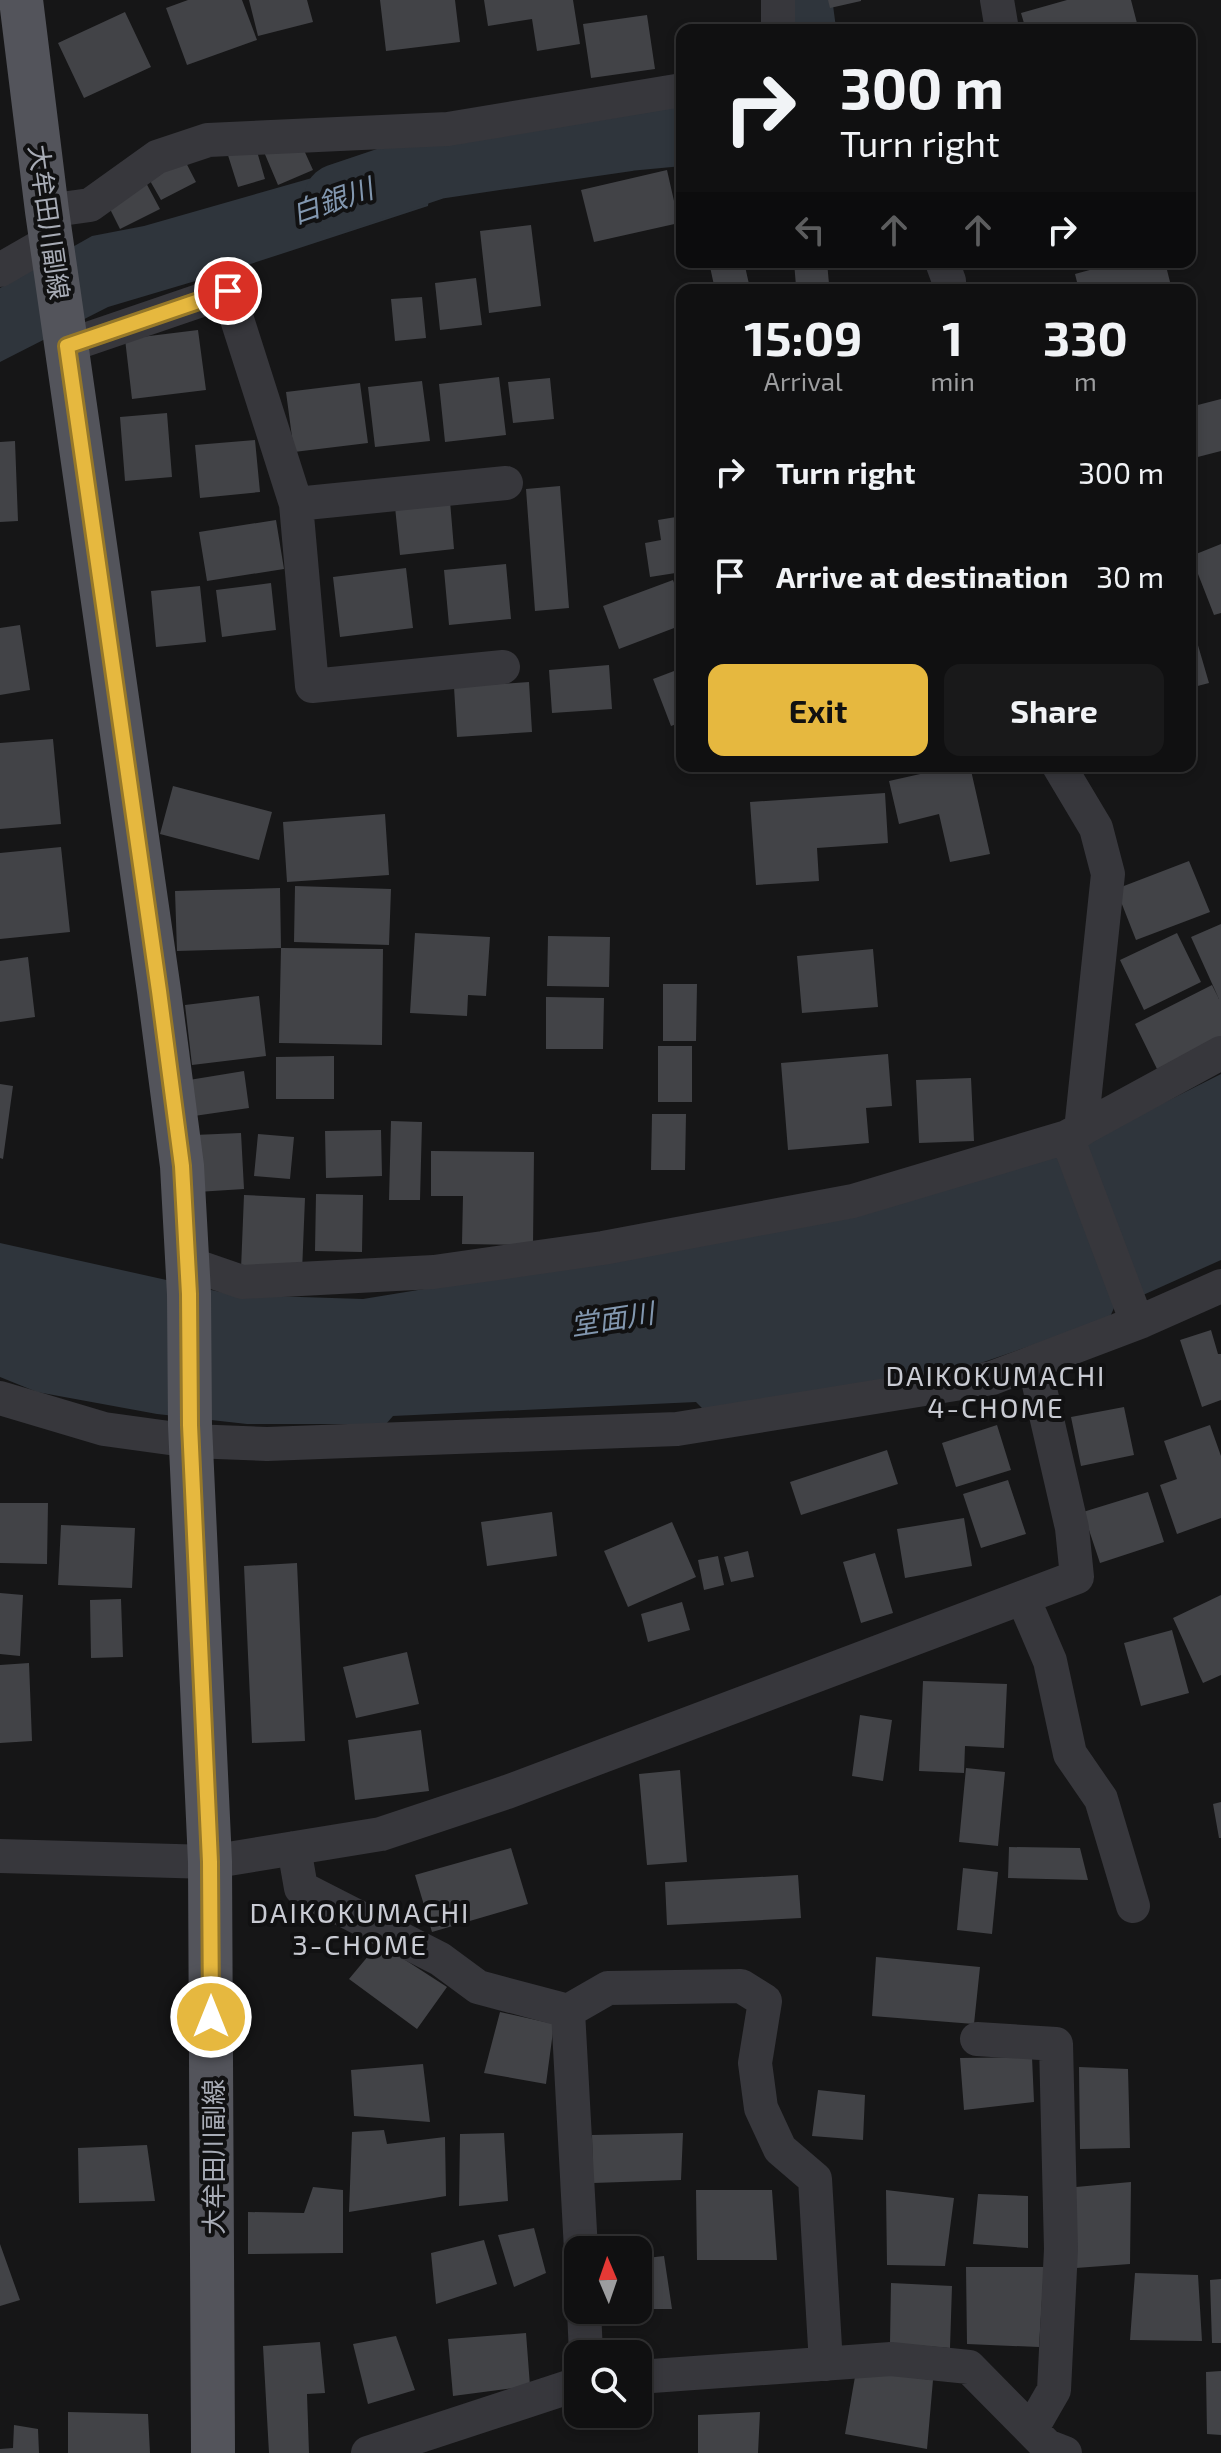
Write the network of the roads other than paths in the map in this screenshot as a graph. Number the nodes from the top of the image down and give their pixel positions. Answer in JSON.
{"nodes":[{"id":1,"x":21,"y":0,"type":"edge"},
{"id":2,"x":778,"y":0,"type":"edge"},
{"id":3,"x":997,"y":0,"type":"edge"},
{"id":4,"x":778,"y":24,"type":"edge"},
{"id":5,"x":1001,"y":24,"type":"edge"},
{"id":6,"x":676,"y":91,"type":"edge"},
{"id":7,"x":50,"y":226,"type":"junction"},
{"id":8,"x":0,"y":270,"type":"edge"},
{"id":9,"x":67,"y":346,"type":"junction"},
{"id":10,"x":506,"y":483,"type":"dead end"},
{"id":11,"x":296,"y":504,"type":"junction"},
{"id":12,"x":503,"y":667,"type":"dead end"},
{"id":13,"x":1063,"y":772,"type":"edge"},
{"id":14,"x":1221,"y":1053,"type":"edge"},
{"id":15,"x":1074,"y":1133,"type":"junction"},
{"id":16,"x":188,"y":1278,"type":"junction"},
{"id":17,"x":1221,"y":1286,"type":"edge"},
{"id":18,"x":1137,"y":1315,"type":"junction"},
{"id":19,"x":1034,"y":1363,"type":"junction"},
{"id":20,"x":0,"y":1398,"type":"edge"},
{"id":21,"x":191,"y":1433,"type":"junction"},
{"id":22,"x":1023,"y":1598,"type":"junction"},
{"id":23,"x":294,"y":1848,"type":"junction"},
{"id":24,"x":0,"y":1856,"type":"edge"},
{"id":25,"x":210,"y":1862,"type":"junction"},
{"id":26,"x":1133,"y":1906,"type":"dead end"},
{"id":27,"x":568,"y":2011,"type":"junction"},
{"id":28,"x":977,"y":2039,"type":"dead end"},
{"id":29,"x":580,"y":2236,"type":"edge"},
{"id":30,"x":826,"y":2364,"type":"junction"},
{"id":31,"x":652,"y":2376,"type":"edge"},
{"id":32,"x":564,"y":2389,"type":"edge"},
{"id":33,"x":1048,"y":2446,"type":"edge"},
{"id":34,"x":213,"y":2453,"type":"edge"},
{"id":35,"x":368,"y":2453,"type":"edge"}],
"edges":[{"from":1,"to":7,"type":"main road","name":"大牟田川副線"},
{"from":2,"to":4,"type":"street"},
{"from":3,"to":5,"type":"street"},
{"from":6,"to":7,"type":"street"},
{"from":7,"to":8,"type":"street"},
{"from":7,"to":9,"type":"main road","name":"大牟田川副線"},
{"from":9,"to":11,"type":"street"},
{"from":9,"to":16,"type":"main road","name":"大牟田川副線"},
{"from":10,"to":11,"type":"street"},
{"from":11,"to":12,"type":"street"},
{"from":13,"to":15,"type":"street"},
{"from":14,"to":15,"type":"street"},
{"from":15,"to":16,"type":"street"},
{"from":15,"to":18,"type":"street"},
{"from":16,"to":21,"type":"main road","name":"大牟田川副線"},
{"from":17,"to":18,"type":"street"},
{"from":18,"to":19,"type":"street"},
{"from":19,"to":21,"type":"street"},
{"from":19,"to":22,"type":"street"},
{"from":20,"to":21,"type":"street"},
{"from":21,"to":25,"type":"main road","name":"大牟田川副線"},
{"from":22,"to":23,"type":"street"},
{"from":22,"to":26,"type":"street"},
{"from":23,"to":25,"type":"street"},
{"from":23,"to":27,"type":"street"},
{"from":24,"to":25,"type":"street"},
{"from":25,"to":34,"type":"main road","name":"大牟田川副線"},
{"from":27,"to":29,"type":"street"},
{"from":27,"to":30,"type":"street"},
{"from":28,"to":33,"type":"street"},
{"from":30,"to":31,"type":"street"},
{"from":30,"to":33,"type":"street"},
{"from":32,"to":35,"type":"street"}]}
